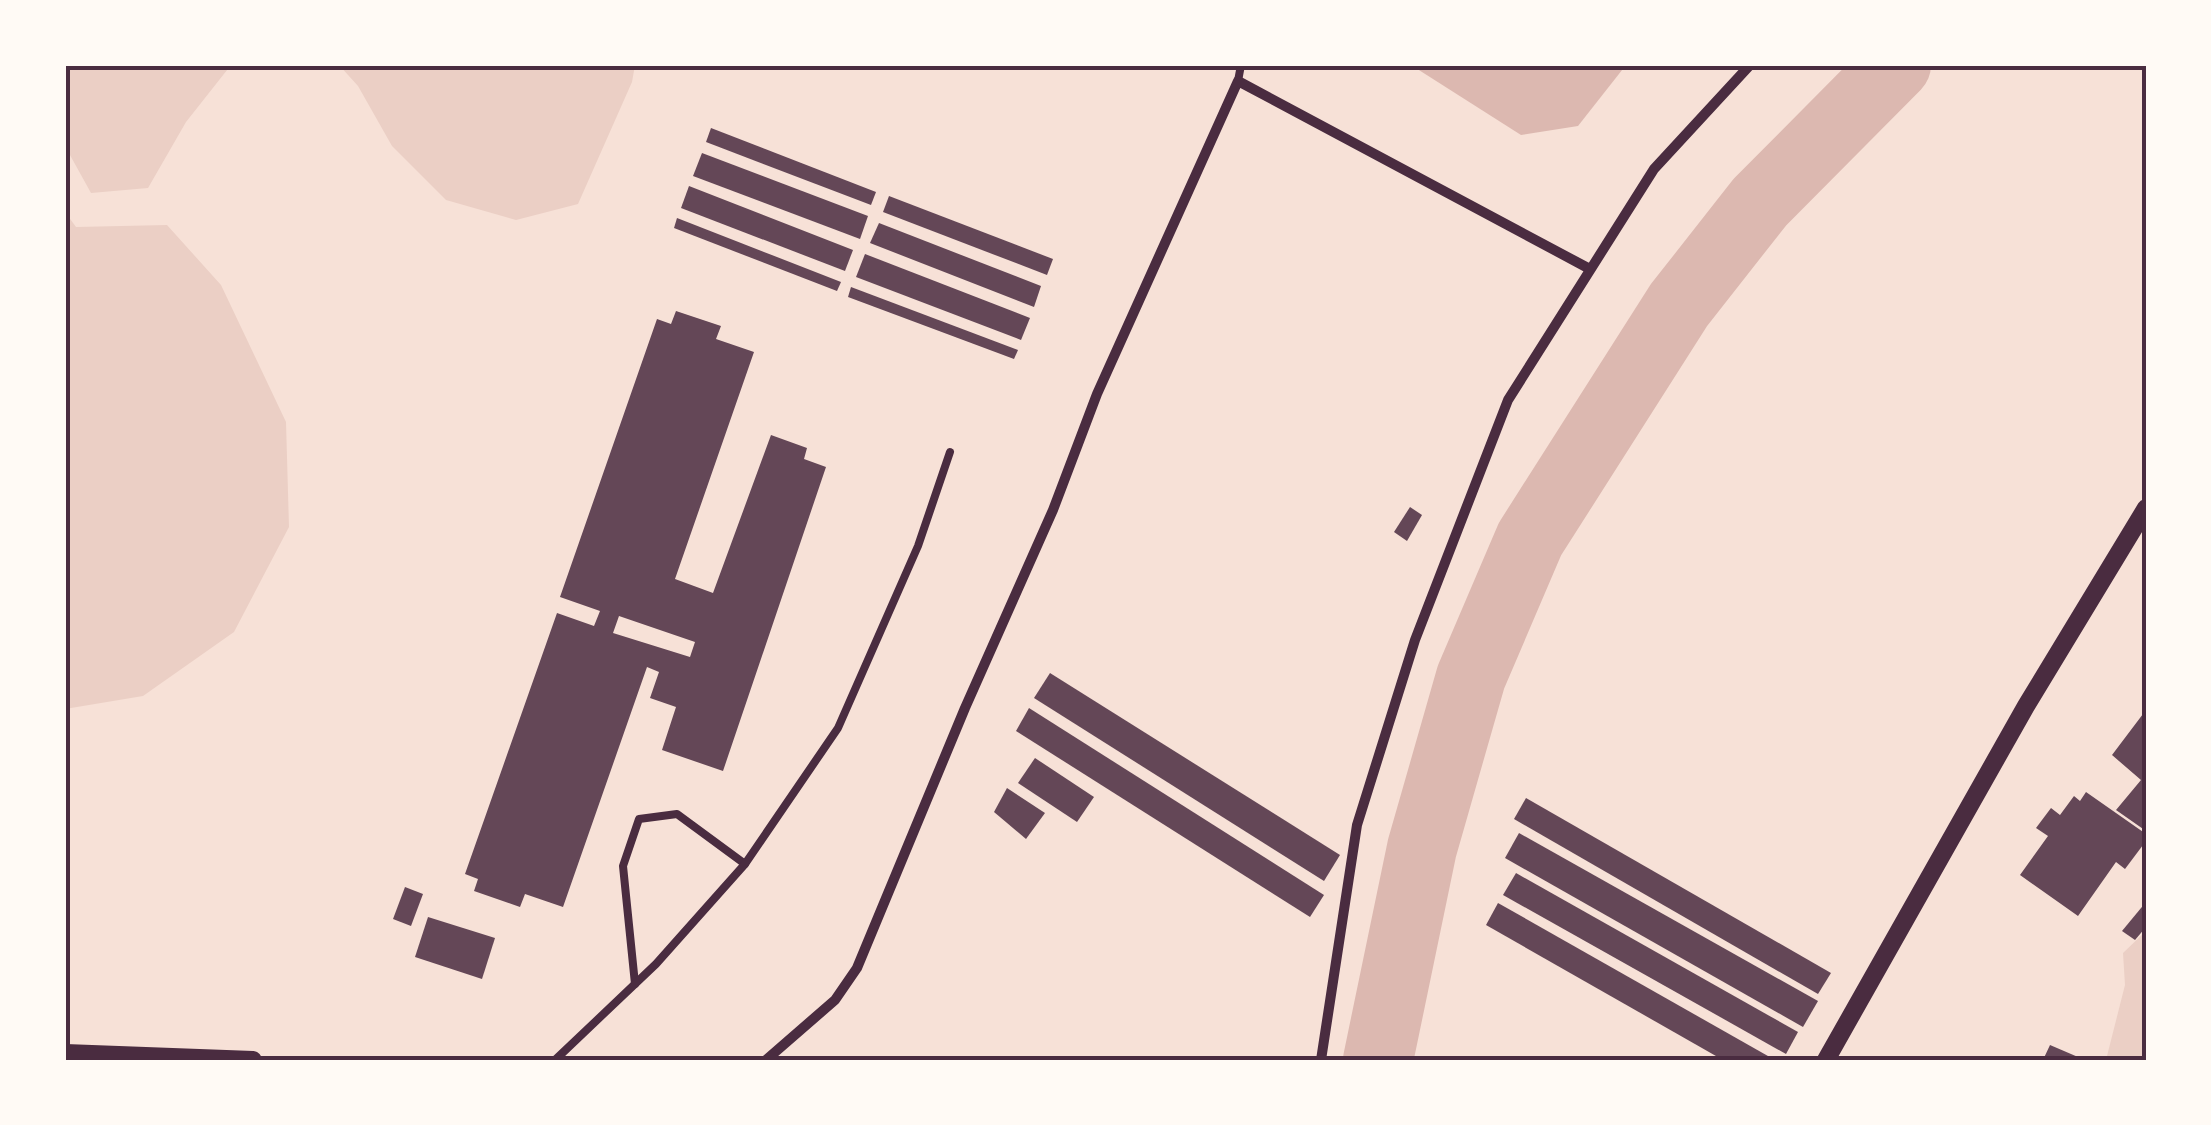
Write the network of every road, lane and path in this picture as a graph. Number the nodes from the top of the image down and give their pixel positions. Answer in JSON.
{"nodes":[{"id":1,"x":1241,"y":65,"type":"edge"},
{"id":2,"x":1750,"y":65,"type":"edge"},
{"id":3,"x":1238,"y":82,"type":"junction"},
{"id":4,"x":1588,"y":268,"type":"junction"},
{"id":5,"x":950,"y":452,"type":"dead end"},
{"id":6,"x":2146,"y":508,"type":"edge"},
{"id":7,"x":745,"y":864,"type":"junction"},
{"id":8,"x":635,"y":984,"type":"junction"},
{"id":9,"x":65,"y":1052,"type":"edge"},
{"id":10,"x":254,"y":1060,"type":"edge"},
{"id":11,"x":554,"y":1060,"type":"edge"},
{"id":12,"x":766,"y":1060,"type":"edge"},
{"id":13,"x":1321,"y":1060,"type":"edge"},
{"id":14,"x":1826,"y":1060,"type":"edge"}],
"edges":[{"from":1,"to":3,"type":"lane"},
{"from":2,"to":4,"type":"street"},
{"from":3,"to":4,"type":"street"},
{"from":3,"to":12,"type":"street"},
{"from":4,"to":13,"type":"street"},
{"from":5,"to":7,"type":"lane"},
{"from":6,"to":14,"type":"street"},
{"from":7,"to":8,"type":"lane"},
{"from":7,"to":8,"type":"lane"},
{"from":8,"to":11,"type":"lane"},
{"from":9,"to":10,"type":"street"}]}
